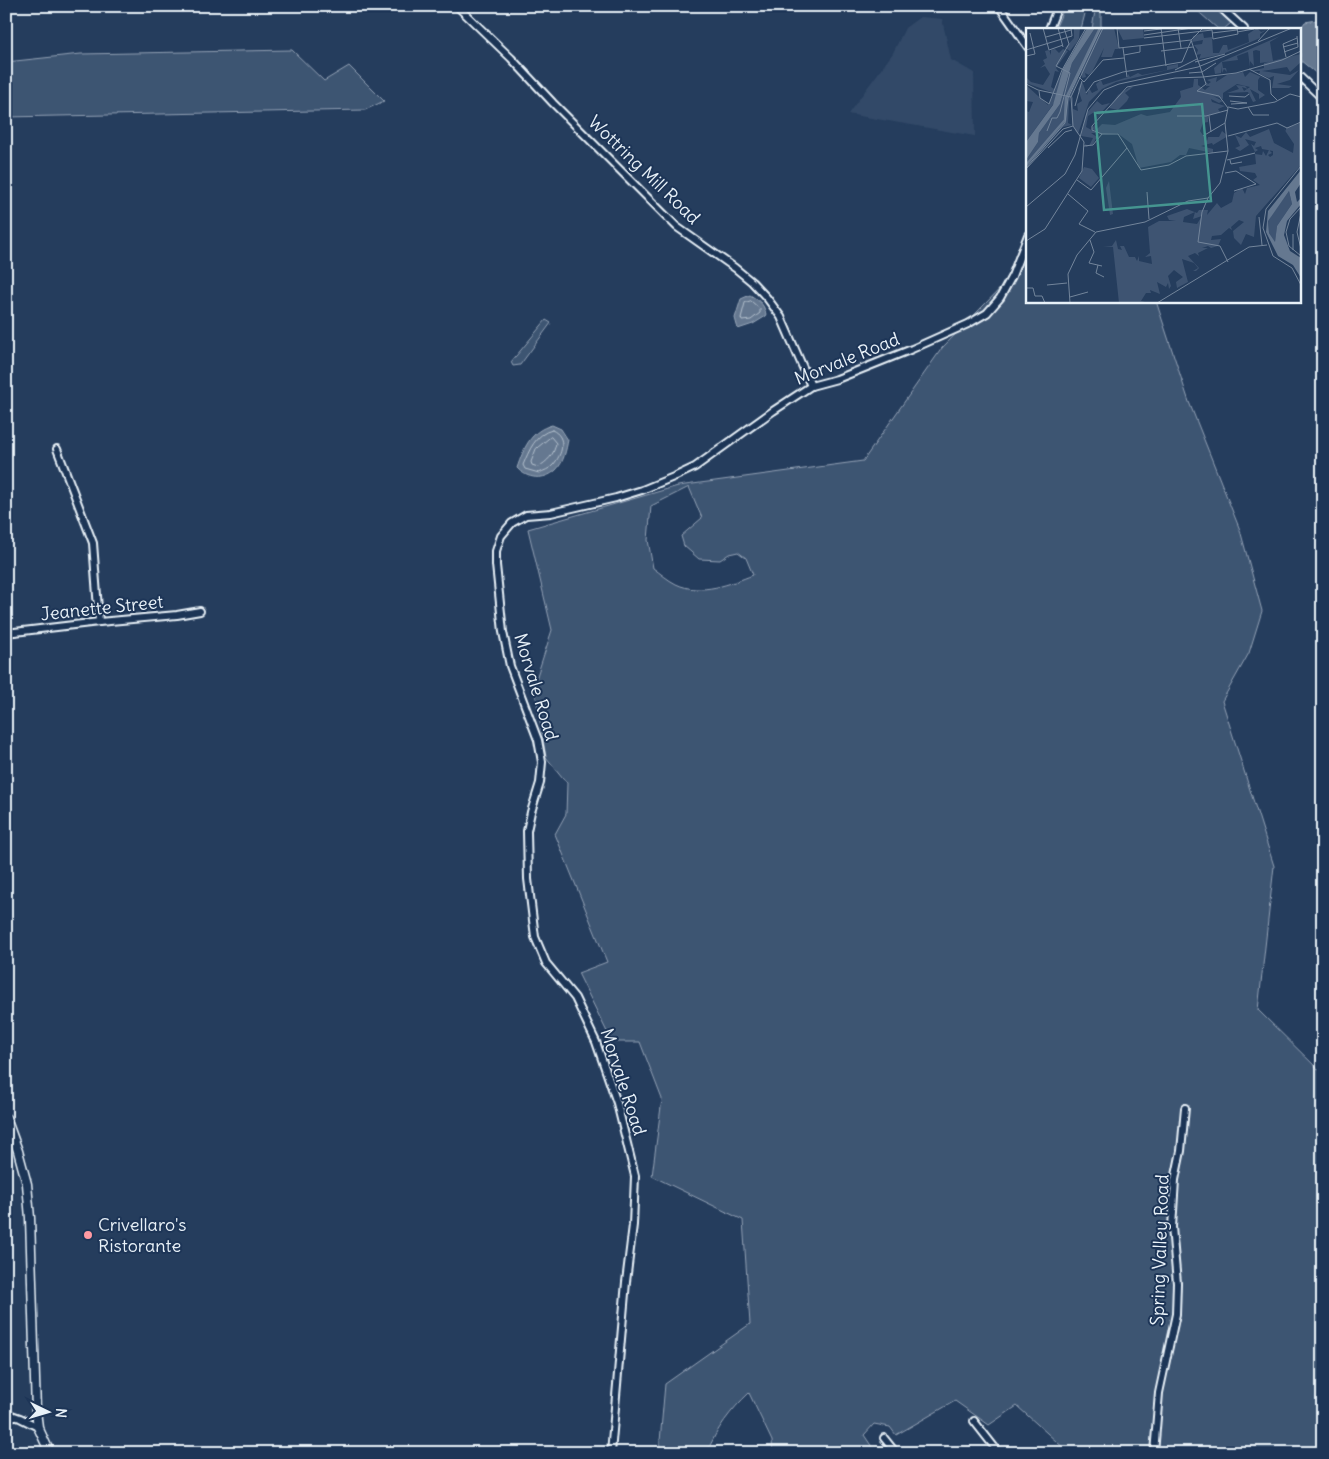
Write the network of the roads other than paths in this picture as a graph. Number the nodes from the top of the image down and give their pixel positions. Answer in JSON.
{"nodes":[{"id":1,"x":457,"y":6,"type":"edge"},
{"id":2,"x":999,"y":6,"type":"edge"},
{"id":3,"x":1058,"y":6,"type":"edge"},
{"id":4,"x":1219,"y":6,"type":"edge"},
{"id":5,"x":1049,"y":28,"type":"edge"},
{"id":6,"x":1243,"y":28,"type":"edge"},
{"id":7,"x":1026,"y":44,"type":"edge"},
{"id":8,"x":1302,"y":80,"type":"edge"},
{"id":9,"x":1323,"y":99,"type":"edge"},
{"id":10,"x":1026,"y":240,"type":"edge"},
{"id":11,"x":811,"y":386,"type":"junction"},
{"id":12,"x":57,"y":449,"type":"dead end"},
{"id":13,"x":200,"y":611,"type":"dead end"},
{"id":14,"x":99,"y":622,"type":"junction"},
{"id":15,"x":6,"y":633,"type":"edge"},
{"id":16,"x":1185,"y":1108,"type":"dead end"},
{"id":17,"x":6,"y":1118,"type":"edge"},
{"id":18,"x":6,"y":1413,"type":"edge"},
{"id":19,"x":974,"y":1421,"type":"dead end"},
{"id":20,"x":38,"y":1427,"type":"junction"},
{"id":21,"x":884,"y":1438,"type":"dead end"},
{"id":22,"x":50,"y":1453,"type":"edge"},
{"id":23,"x":611,"y":1453,"type":"edge"},
{"id":24,"x":896,"y":1453,"type":"edge"},
{"id":25,"x":999,"y":1453,"type":"edge"},
{"id":26,"x":1154,"y":1453,"type":"edge"}],
"edges":[{"from":1,"to":11,"type":"street","name":"Wottring Mill Road"},
{"from":2,"to":7,"type":"street"},
{"from":3,"to":5,"type":"street"},
{"from":4,"to":6,"type":"street"},
{"from":8,"to":9,"type":"street"},
{"from":10,"to":11,"type":"street","name":"Morvale Road"},
{"from":11,"to":23,"type":"street","name":"Morvale Road"},
{"from":12,"to":14,"type":"street"},
{"from":13,"to":14,"type":"street","name":"Jeanette Street"},
{"from":14,"to":15,"type":"street","name":"Jeanette Street"},
{"from":16,"to":26,"type":"street","name":"Spring Valley Road"},
{"from":17,"to":20,"type":"main road"},
{"from":18,"to":20,"type":"street"},
{"from":19,"to":25,"type":"street"},
{"from":20,"to":22,"type":"main road"},
{"from":21,"to":24,"type":"street"}]}
